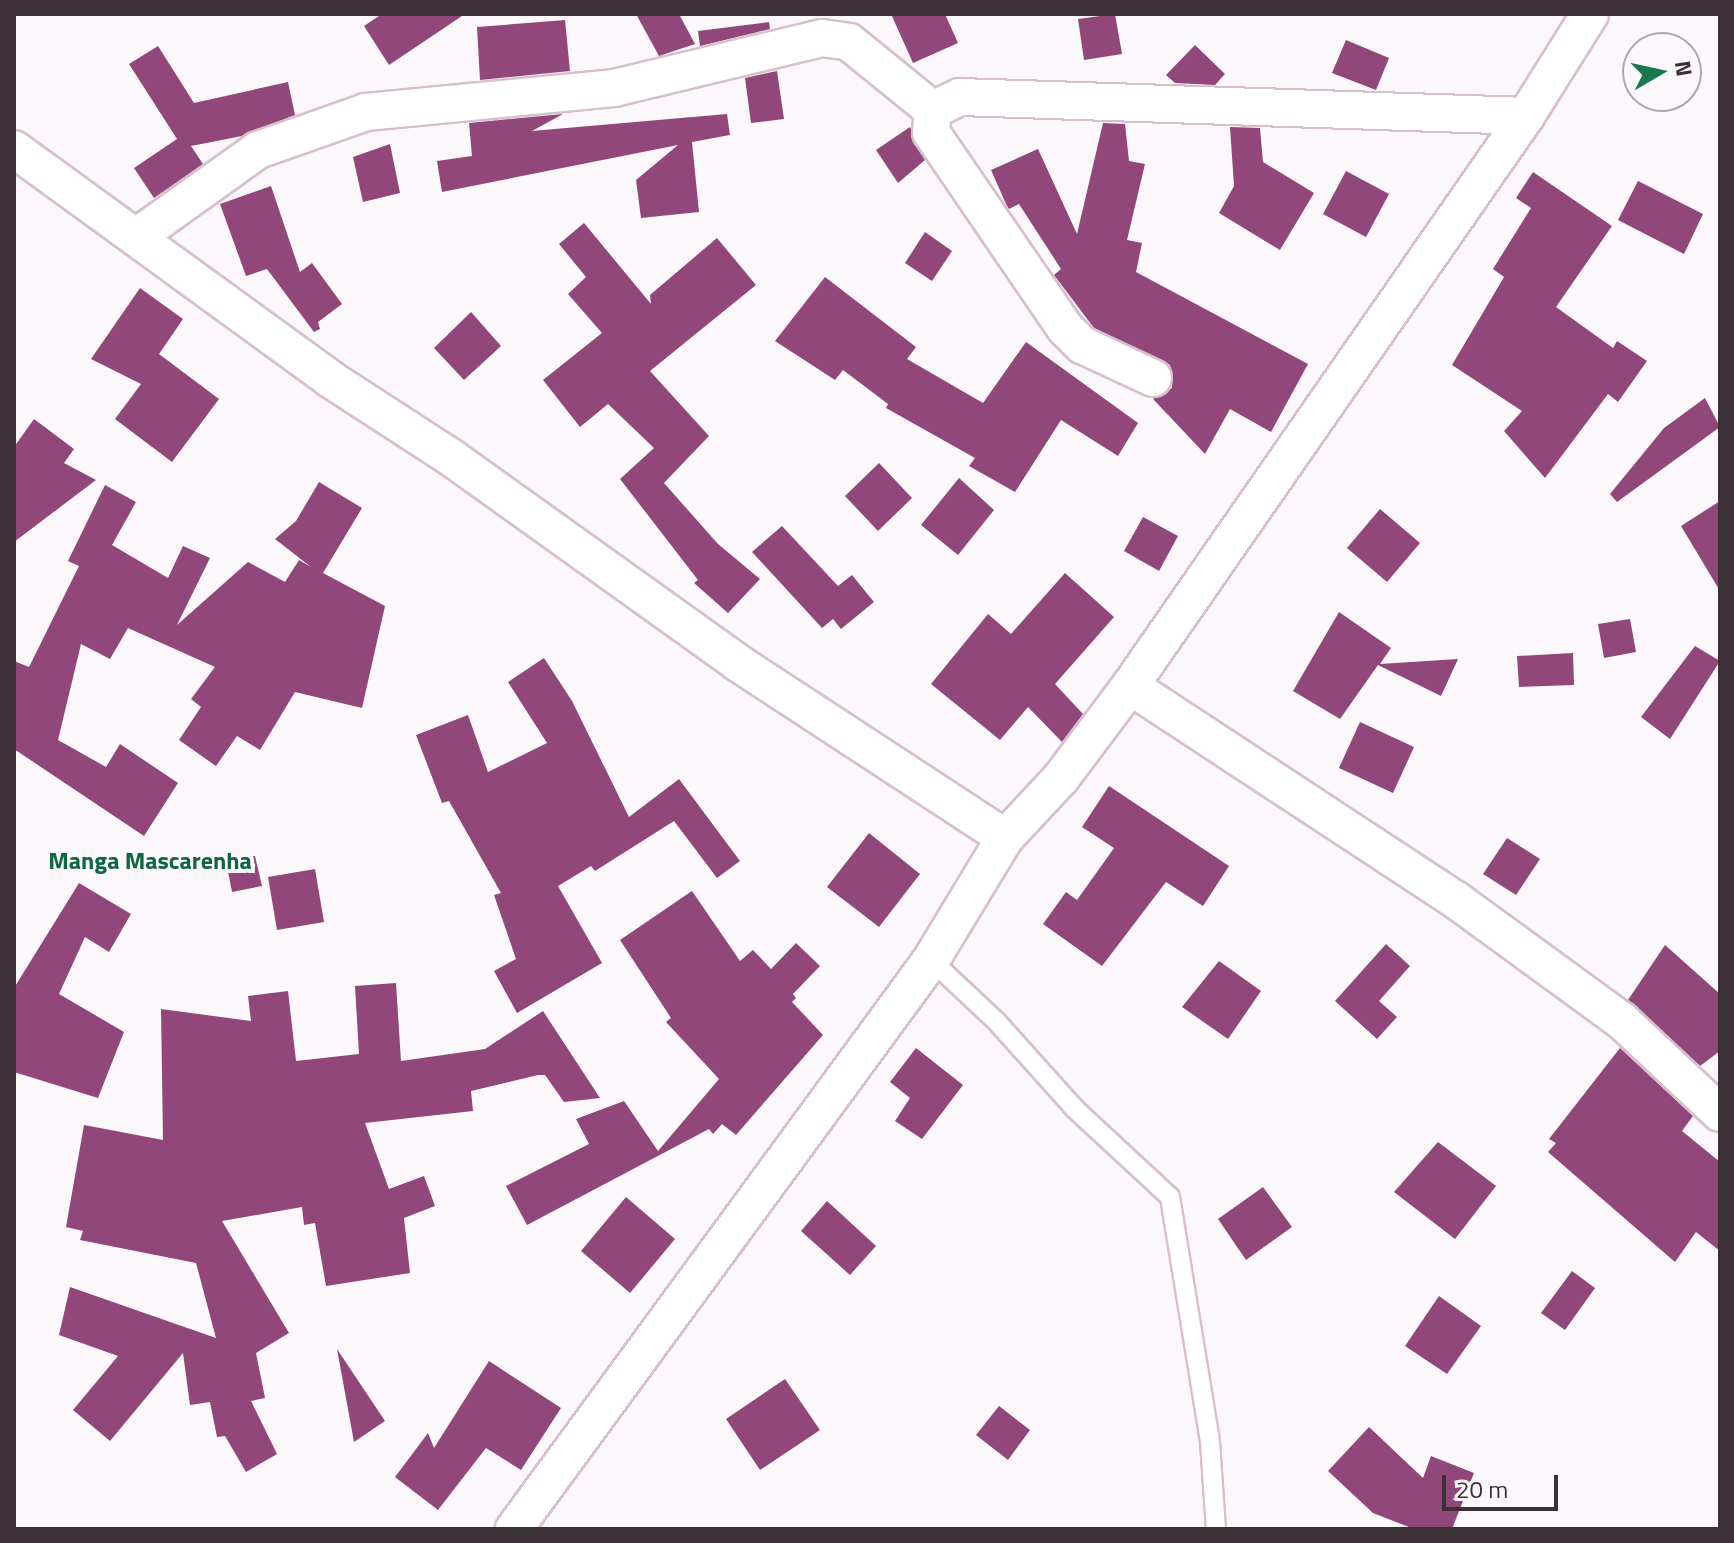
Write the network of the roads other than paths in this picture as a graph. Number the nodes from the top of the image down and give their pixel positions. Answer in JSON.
{"nodes":[{"id":1,"x":1590,"y":14,"type":"edge"},
{"id":2,"x":933,"y":110,"type":"junction"},
{"id":3,"x":1526,"y":116,"type":"junction"},
{"id":4,"x":14,"y":149,"type":"edge"},
{"id":5,"x":139,"y":235,"type":"junction"},
{"id":6,"x":1153,"y":378,"type":"dead end"},
{"id":7,"x":1130,"y":686,"type":"junction"},
{"id":8,"x":1005,"y":838,"type":"junction"},
{"id":9,"x":931,"y":960,"type":"junction"},
{"id":10,"x":1720,"y":1113,"type":"edge"},
{"id":11,"x":514,"y":1529,"type":"edge"},
{"id":12,"x":1216,"y":1529,"type":"edge"}],
"edges":[{"from":1,"to":3,"type":"street"},
{"from":2,"to":3,"type":"street"},
{"from":2,"to":5,"type":"street"},
{"from":2,"to":6,"type":"street"},
{"from":3,"to":7,"type":"street"},
{"from":4,"to":5,"type":"street"},
{"from":5,"to":8,"type":"street"},
{"from":7,"to":8,"type":"street"},
{"from":7,"to":10,"type":"street"},
{"from":8,"to":9,"type":"street"},
{"from":9,"to":11,"type":"street"},
{"from":9,"to":12,"type":"lane"}]}
